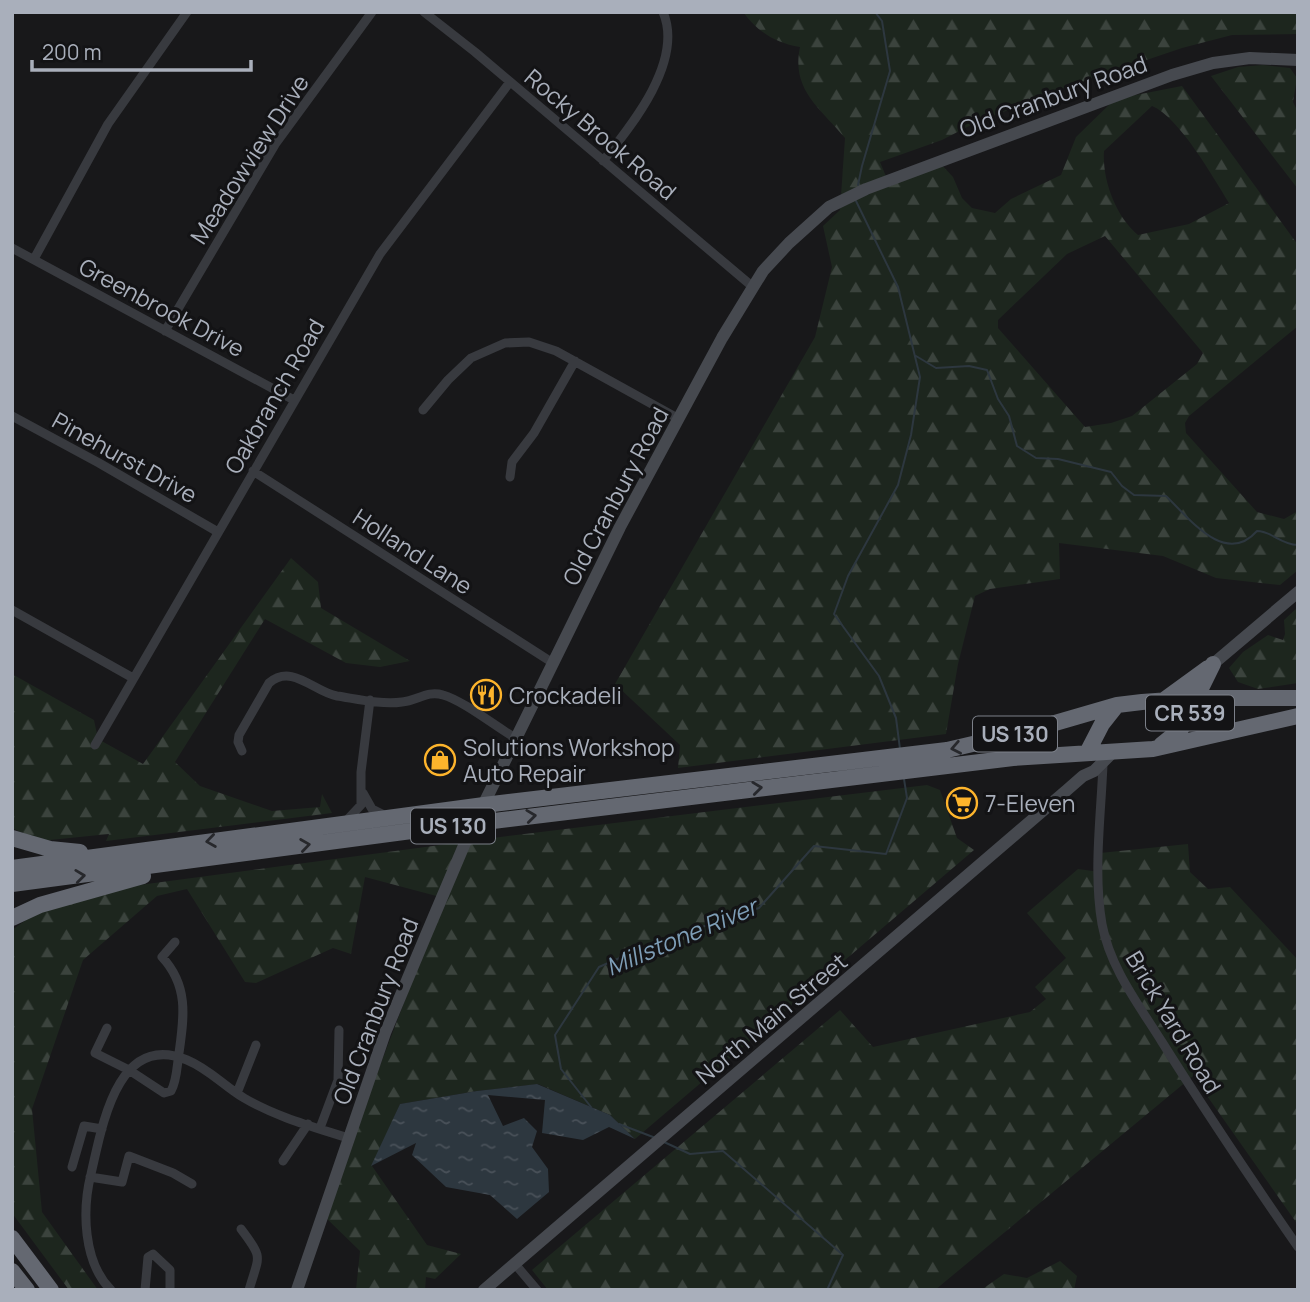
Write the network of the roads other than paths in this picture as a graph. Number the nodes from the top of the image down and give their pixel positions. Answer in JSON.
{"nodes":[{"id":1,"x":187,"y":12,"type":"edge"},
{"id":2,"x":372,"y":12,"type":"edge"},
{"id":3,"x":424,"y":12,"type":"edge"},
{"id":4,"x":663,"y":12,"type":"edge"},
{"id":5,"x":1298,"y":60,"type":"edge"},
{"id":6,"x":510,"y":82,"type":"junction"},
{"id":7,"x":603,"y":161,"type":"junction"},
{"id":8,"x":12,"y":248,"type":"edge"},
{"id":9,"x":34,"y":260,"type":"junction"},
{"id":10,"x":753,"y":286,"type":"junction"},
{"id":11,"x":165,"y":331,"type":"junction"},
{"id":12,"x":575,"y":362,"type":"junction"},
{"id":13,"x":294,"y":400,"type":"junction"},
{"id":14,"x":423,"y":410,"type":"dead end"},
{"id":15,"x":12,"y":416,"type":"edge"},
{"id":16,"x":679,"y":419,"type":"junction"},
{"id":17,"x":253,"y":471,"type":"junction"},
{"id":18,"x":510,"y":477,"type":"dead end"},
{"id":19,"x":218,"y":532,"type":"junction"},
{"id":20,"x":1298,"y":592,"type":"edge"},
{"id":21,"x":12,"y":610,"type":"edge"},
{"id":22,"x":553,"y":663,"type":"junction"},
{"id":23,"x":1210,"y":670,"type":"junction"},
{"id":24,"x":133,"y":678,"type":"junction"},
{"id":25,"x":1197,"y":698,"type":"junction"},
{"id":26,"x":1226,"y":698,"type":"junction"},
{"id":27,"x":1298,"y":698,"type":"edge"},
{"id":28,"x":370,"y":700,"type":"junction"},
{"id":29,"x":1168,"y":700,"type":"junction"},
{"id":30,"x":1117,"y":705,"type":"junction"},
{"id":31,"x":1298,"y":716,"type":"edge"},
{"id":32,"x":1181,"y":729,"type":"junction"},
{"id":33,"x":1096,"y":735,"type":"junction"},
{"id":34,"x":516,"y":739,"type":"junction"},
{"id":35,"x":95,"y":745,"type":"dead end"},
{"id":36,"x":1153,"y":749,"type":"junction"},
{"id":37,"x":242,"y":751,"type":"dead end"},
{"id":38,"x":1087,"y":753,"type":"junction"},
{"id":39,"x":1107,"y":758,"type":"junction"},
{"id":40,"x":912,"y":762,"type":"junction"},
{"id":41,"x":893,"y":765,"type":"junction"},
{"id":42,"x":1083,"y":776,"type":"junction"},
{"id":43,"x":1102,"y":790,"type":"junction"},
{"id":44,"x":362,"y":791,"type":"junction"},
{"id":45,"x":484,"y":806,"type":"junction"},
{"id":46,"x":392,"y":818,"type":"junction"},
{"id":47,"x":474,"y":823,"type":"junction"},
{"id":48,"x":343,"y":824,"type":"junction"},
{"id":49,"x":12,"y":838,"type":"edge"},
{"id":50,"x":124,"y":853,"type":"junction"},
{"id":51,"x":208,"y":859,"type":"junction"},
{"id":52,"x":12,"y":868,"type":"edge"},
{"id":53,"x":12,"y":884,"type":"edge"},
{"id":54,"x":12,"y":918,"type":"edge"},
{"id":55,"x":175,"y":942,"type":"dead end"},
{"id":56,"x":107,"y":1028,"type":"dead end"},
{"id":57,"x":339,"y":1030,"type":"dead end"},
{"id":58,"x":256,"y":1045,"type":"dead end"},
{"id":59,"x":178,"y":1057,"type":"junction"},
{"id":60,"x":129,"y":1070,"type":"junction"},
{"id":61,"x":237,"y":1093,"type":"junction"},
{"id":62,"x":308,"y":1124,"type":"junction"},
{"id":63,"x":320,"y":1128,"type":"junction"},
{"id":64,"x":102,"y":1129,"type":"junction"},
{"id":65,"x":348,"y":1138,"type":"junction"},
{"id":66,"x":283,"y":1161,"type":"dead end"},
{"id":67,"x":72,"y":1167,"type":"dead end"},
{"id":68,"x":90,"y":1177,"type":"junction"},
{"id":69,"x":192,"y":1184,"type":"dead end"},
{"id":70,"x":241,"y":1228,"type":"dead end"},
{"id":71,"x":12,"y":1238,"type":"edge"},
{"id":72,"x":1298,"y":1247,"type":"edge"},
{"id":73,"x":515,"y":1264,"type":"junction"},
{"id":74,"x":12,"y":1273,"type":"edge"},
{"id":75,"x":26,"y":1290,"type":"edge"},
{"id":76,"x":51,"y":1290,"type":"edge"},
{"id":77,"x":111,"y":1290,"type":"edge"},
{"id":78,"x":145,"y":1290,"type":"edge"},
{"id":79,"x":170,"y":1290,"type":"edge"},
{"id":80,"x":248,"y":1290,"type":"edge"},
{"id":81,"x":297,"y":1290,"type":"edge"},
{"id":82,"x":484,"y":1290,"type":"edge"},
{"id":83,"x":537,"y":1290,"type":"edge"}],
"edges":[{"from":1,"to":9,"type":"street"},
{"from":2,"to":11,"type":"street","name":"Meadowview Drive"},
{"from":3,"to":6,"type":"street","name":"Rocky Brook Road"},
{"from":4,"to":7,"type":"street"},
{"from":5,"to":10,"type":"street","name":"Old Cranbury Road"},
{"from":6,"to":7,"type":"street","name":"Rocky Brook Road"},
{"from":6,"to":13,"type":"street","name":"Oakbranch Road"},
{"from":7,"to":10,"type":"street","name":"Rocky Brook Road"},
{"from":8,"to":9,"type":"street","name":"Greenbrook Drive"},
{"from":9,"to":11,"type":"street","name":"Greenbrook Drive"},
{"from":10,"to":16,"type":"street","name":"Old Cranbury Road"},
{"from":11,"to":13,"type":"street","name":"Greenbrook Drive"},
{"from":12,"to":14,"type":"street"},
{"from":12,"to":16,"type":"street"},
{"from":12,"to":18,"type":"street"},
{"from":13,"to":17,"type":"street","name":"Oakbranch Road"},
{"from":15,"to":19,"type":"street","name":"Pinehurst Drive"},
{"from":16,"to":22,"type":"street","name":"Old Cranbury Road"},
{"from":17,"to":19,"type":"street","name":"Oakbranch Road"},
{"from":17,"to":22,"type":"street","name":"Holland Lane"},
{"from":19,"to":24,"type":"street","name":"Oakbranch Road"},
{"from":20,"to":23,"type":"street","number":"CR 539"},
{"from":21,"to":24,"type":"street"},
{"from":22,"to":34,"type":"street","name":"Old Cranbury Road"},
{"from":23,"to":25,"type":"highway","number":"CR 539"},
{"from":23,"to":26,"type":"highway"},
{"from":23,"to":29,"type":"highway","number":"CR 539"},
{"from":24,"to":35,"type":"street","name":"Oakbranch Road"},
{"from":25,"to":26,"type":"highway","number":"US 130"},
{"from":25,"to":29,"type":"highway","number":"US 130"},
{"from":25,"to":32,"type":"highway","number":"CR 539"},
{"from":26,"to":27,"type":"highway","number":"US 130"},
{"from":28,"to":34,"type":"street"},
{"from":28,"to":37,"type":"street"},
{"from":28,"to":44,"type":"street"},
{"from":29,"to":30,"type":"highway","number":"US 130"},
{"from":29,"to":32,"type":"highway"},
{"from":30,"to":33,"type":"highway","number":"CR 539"},
{"from":30,"to":40,"type":"highway","number":"US 130","one_way":true},
{"from":31,"to":36,"type":"highway","number":"US 130"},
{"from":32,"to":36,"type":"highway","number":"CR 539"},
{"from":33,"to":38,"type":"highway","number":"CR 539"},
{"from":33,"to":39,"type":"highway"},
{"from":34,"to":45,"type":"street","name":"Old Cranbury Road"},
{"from":36,"to":39,"type":"highway","number":"US 130"},
{"from":38,"to":39,"type":"highway","number":"US 130"},
{"from":38,"to":40,"type":"highway","number":"US 130"},
{"from":38,"to":42,"type":"street","number":"CR 539"},
{"from":39,"to":42,"type":"street","name":"North Main Street"},
{"from":39,"to":43,"type":"street","name":"Brick Yard Road"},
{"from":40,"to":41,"type":"highway","number":"US 130"},
{"from":41,"to":45,"type":"highway","number":"US 130"},
{"from":47,"to":41,"type":"highway","number":"US 130","one_way":true},
{"from":42,"to":43,"type":"street"},
{"from":42,"to":73,"type":"street","name":"North Main Street"},
{"from":43,"to":72,"type":"street","name":"Brick Yard Road"},
{"from":44,"to":46,"type":"street"},
{"from":44,"to":48,"type":"street"},
{"from":45,"to":46,"type":"highway","number":"US 130"},
{"from":45,"to":47,"type":"street","name":"Old Cranbury Road"},
{"from":46,"to":48,"type":"highway","number":"US 130"},
{"from":51,"to":47,"type":"highway","number":"US 130","one_way":true},
{"from":47,"to":65,"type":"street","name":"Old Cranbury Road"},
{"from":48,"to":50,"type":"highway","number":"US 130","one_way":true},
{"from":49,"to":50,"type":"highway"},
{"from":50,"to":52,"type":"highway","number":"US 130"},
{"from":53,"to":51,"type":"highway","number":"US 130","one_way":true},
{"from":51,"to":54,"type":"highway"},
{"from":55,"to":59,"type":"street"},
{"from":56,"to":60,"type":"street"},
{"from":57,"to":63,"type":"street"},
{"from":58,"to":61,"type":"street"},
{"from":59,"to":60,"type":"street"},
{"from":59,"to":60,"type":"street"},
{"from":59,"to":61,"type":"street"},
{"from":60,"to":64,"type":"street"},
{"from":61,"to":62,"type":"street"},
{"from":62,"to":63,"type":"street"},
{"from":62,"to":66,"type":"street"},
{"from":63,"to":65,"type":"street"},
{"from":64,"to":67,"type":"street"},
{"from":64,"to":68,"type":"street"},
{"from":65,"to":81,"type":"street","name":"Old Cranbury Road"},
{"from":68,"to":69,"type":"street"},
{"from":68,"to":77,"type":"street"},
{"from":70,"to":80,"type":"street"},
{"from":71,"to":76,"type":"highway"},
{"from":73,"to":82,"type":"street","name":"North Main Street"},
{"from":73,"to":83,"type":"street"},
{"from":74,"to":75,"type":"highway"},
{"from":78,"to":79,"type":"street"}]}
